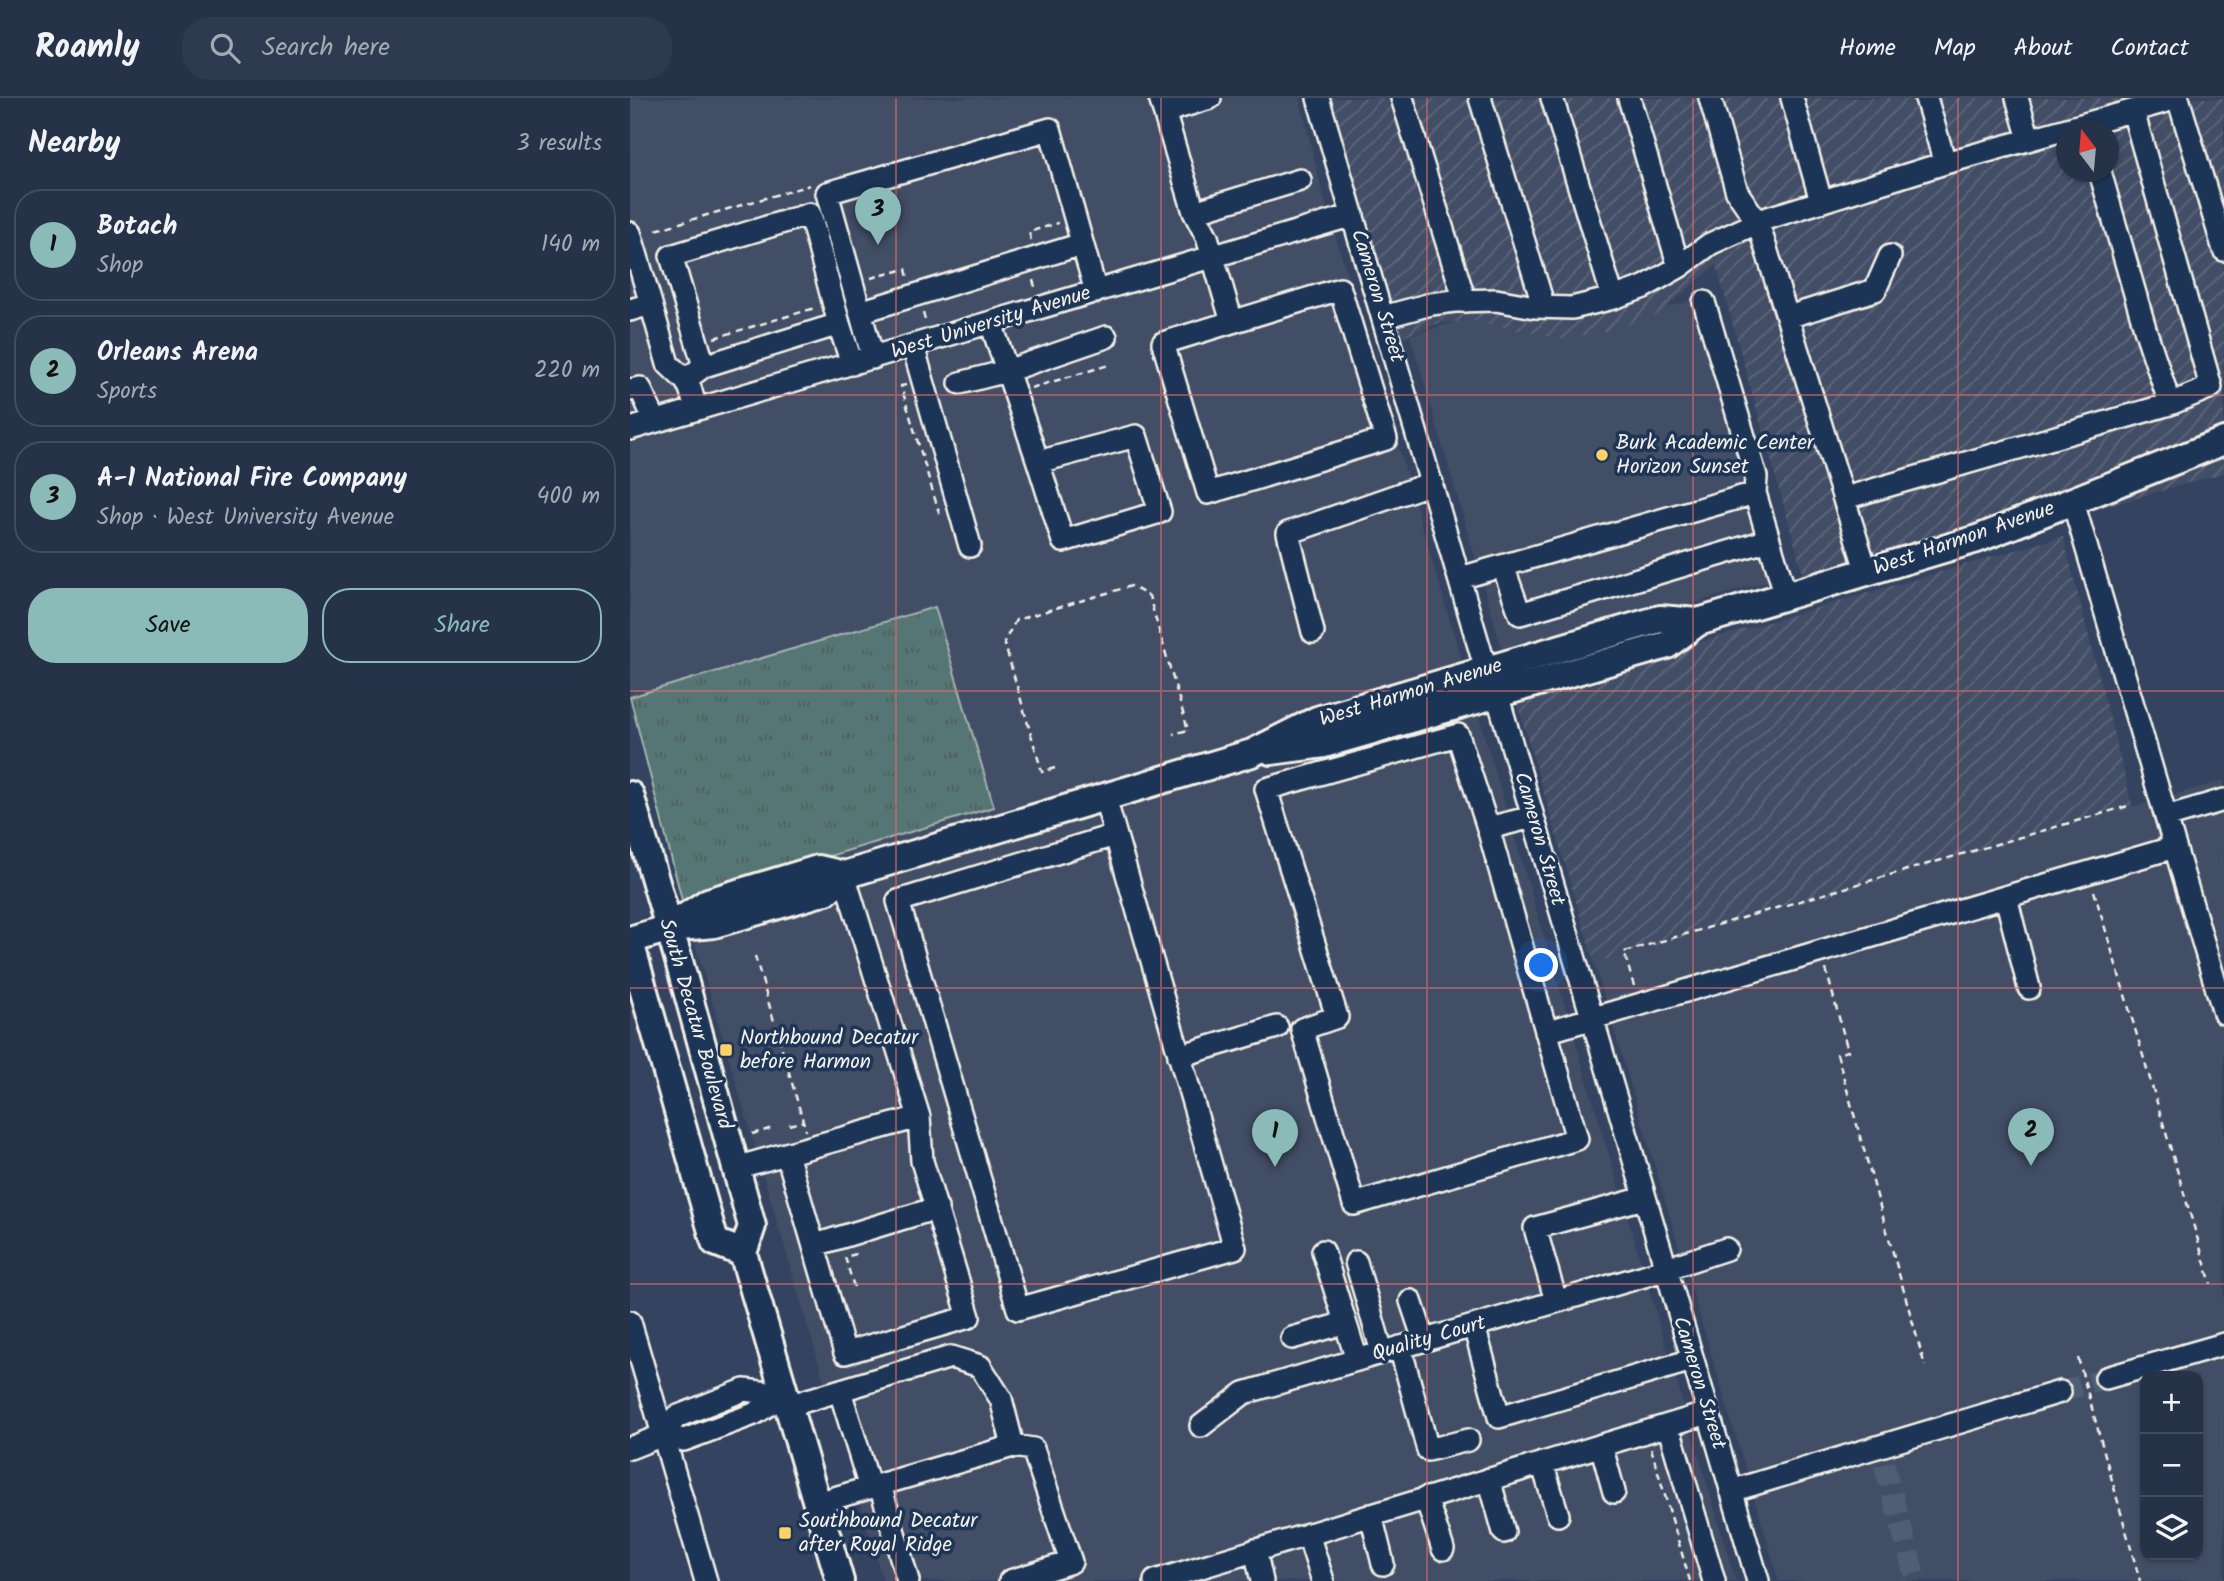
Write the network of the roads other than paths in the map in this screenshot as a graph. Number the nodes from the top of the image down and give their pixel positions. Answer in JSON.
{"nodes":[{"id":1,"x":1210,"y":98,"type":"edge"},
{"id":2,"x":1318,"y":98,"type":"edge"},
{"id":3,"x":1402,"y":98,"type":"edge"},
{"id":4,"x":1480,"y":98,"type":"edge"},
{"id":5,"x":1552,"y":98,"type":"edge"},
{"id":6,"x":1629,"y":98,"type":"edge"},
{"id":7,"x":1710,"y":98,"type":"edge"},
{"id":8,"x":1792,"y":98,"type":"edge"},
{"id":9,"x":1926,"y":98,"type":"edge"},
{"id":10,"x":2017,"y":98,"type":"edge"},
{"id":11,"x":2178,"y":98,"type":"edge"},
{"id":12,"x":1162,"y":105,"type":"edge"},
{"id":13,"x":2133,"y":111,"type":"junction"},
{"id":14,"x":2110,"y":119,"type":"edge"},
{"id":15,"x":2056,"y":133,"type":"edge"},
{"id":16,"x":2029,"y":139,"type":"junction"},
{"id":17,"x":1945,"y":163,"type":"junction"},
{"id":18,"x":1300,"y":180,"type":"dead end"},
{"id":19,"x":2102,"y":182,"type":"edge"},
{"id":20,"x":1821,"y":201,"type":"junction"},
{"id":21,"x":1194,"y":212,"type":"junction"},
{"id":22,"x":1353,"y":215,"type":"junction"},
{"id":23,"x":1758,"y":223,"type":"junction"},
{"id":24,"x":630,"y":233,"type":"edge"},
{"id":25,"x":1082,"y":244,"type":"junction"},
{"id":26,"x":2224,"y":250,"type":"edge"},
{"id":27,"x":1890,"y":256,"type":"dead end"},
{"id":28,"x":1213,"y":257,"type":"junction"},
{"id":29,"x":1679,"y":267,"type":"junction"},
{"id":30,"x":1096,"y":292,"type":"junction"},
{"id":31,"x":1613,"y":298,"type":"junction"},
{"id":32,"x":1465,"y":301,"type":"junction"},
{"id":33,"x":1704,"y":302,"type":"dead end"},
{"id":34,"x":640,"y":307,"type":"edge"},
{"id":35,"x":1544,"y":307,"type":"junction"},
{"id":36,"x":860,"y":312,"type":"junction"},
{"id":37,"x":1383,"y":317,"type":"junction"},
{"id":38,"x":1788,"y":317,"type":"junction"},
{"id":39,"x":1232,"y":322,"type":"junction"},
{"id":40,"x":991,"y":323,"type":"junction"},
{"id":41,"x":839,"y":324,"type":"junction"},
{"id":42,"x":1106,"y":337,"type":"dead end"},
{"id":43,"x":912,"y":346,"type":"junction"},
{"id":44,"x":873,"y":358,"type":"junction"},
{"id":45,"x":852,"y":364,"type":"junction"},
{"id":46,"x":704,"y":366,"type":"junction"},
{"id":47,"x":1007,"y":370,"type":"junction"},
{"id":48,"x":685,"y":380,"type":"junction"},
{"id":49,"x":960,"y":383,"type":"dead end"},
{"id":50,"x":630,"y":390,"type":"edge"},
{"id":51,"x":2170,"y":404,"type":"junction"},
{"id":52,"x":696,"y":409,"type":"junction"},
{"id":53,"x":655,"y":421,"type":"junction"},
{"id":54,"x":630,"y":429,"type":"edge"},
{"id":55,"x":2224,"y":441,"type":"edge"},
{"id":56,"x":1038,"y":462,"type":"junction"},
{"id":57,"x":1432,"y":483,"type":"junction"},
{"id":58,"x":1755,"y":493,"type":"junction"},
{"id":59,"x":1845,"y":498,"type":"junction"},
{"id":60,"x":2073,"y":502,"type":"junction"},
{"id":61,"x":1769,"y":540,"type":"junction"},
{"id":62,"x":970,"y":546,"type":"dead end"},
{"id":63,"x":1503,"y":566,"type":"junction"},
{"id":64,"x":1867,"y":573,"type":"junction"},
{"id":65,"x":1460,"y":578,"type":"junction"},
{"id":66,"x":1786,"y":596,"type":"junction"},
{"id":67,"x":1698,"y":622,"type":"junction"},
{"id":68,"x":1313,"y":632,"type":"dead end"},
{"id":69,"x":1486,"y":670,"type":"junction"},
{"id":70,"x":1496,"y":694,"type":"junction"},
{"id":71,"x":1252,"y":753,"type":"junction"},
{"id":72,"x":630,"y":795,"type":"edge"},
{"id":73,"x":1105,"y":798,"type":"junction"},
{"id":74,"x":2224,"y":800,"type":"edge"},
{"id":75,"x":1533,"y":817,"type":"junction"},
{"id":76,"x":2166,"y":817,"type":"junction"},
{"id":77,"x":1488,"y":828,"type":"junction"},
{"id":78,"x":1115,"y":835,"type":"junction"},
{"id":79,"x":2175,"y":847,"type":"junction"},
{"id":80,"x":844,"y":875,"type":"junction"},
{"id":81,"x":2006,"y":897,"type":"junction"},
{"id":82,"x":669,"y":929,"type":"junction"},
{"id":83,"x":630,"y":941,"type":"edge"},
{"id":84,"x":2029,"y":988,"type":"dead end"},
{"id":85,"x":2224,"y":1013,"type":"edge"},
{"id":86,"x":1591,"y":1020,"type":"junction"},
{"id":87,"x":1277,"y":1027,"type":"dead end"},
{"id":88,"x":1546,"y":1032,"type":"junction"},
{"id":89,"x":1180,"y":1056,"type":"junction"},
{"id":90,"x":919,"y":1117,"type":"junction"},
{"id":91,"x":788,"y":1154,"type":"junction"},
{"id":92,"x":735,"y":1168,"type":"junction"},
{"id":93,"x":1644,"y":1198,"type":"junction"},
{"id":94,"x":937,"y":1209,"type":"junction"},
{"id":95,"x":815,"y":1245,"type":"junction"},
{"id":96,"x":1726,"y":1249,"type":"dead end"},
{"id":97,"x":1323,"y":1251,"type":"dead end"},
{"id":98,"x":743,"y":1253,"type":"junction"},
{"id":99,"x":1356,"y":1262,"type":"dead end"},
{"id":100,"x":1665,"y":1270,"type":"junction"},
{"id":101,"x":1411,"y":1301,"type":"dead end"},
{"id":102,"x":1556,"y":1301,"type":"junction"},
{"id":103,"x":630,"y":1322,"type":"edge"},
{"id":104,"x":1345,"y":1323,"type":"junction"},
{"id":105,"x":1474,"y":1326,"type":"junction"},
{"id":106,"x":1292,"y":1338,"type":"dead end"},
{"id":107,"x":1424,"y":1340,"type":"junction"},
{"id":108,"x":2224,"y":1344,"type":"edge"},
{"id":109,"x":1391,"y":1350,"type":"junction"},
{"id":110,"x":1357,"y":1360,"type":"junction"},
{"id":111,"x":1692,"y":1360,"type":"junction"},
{"id":112,"x":2106,"y":1378,"type":"tunnel mouth"},
{"id":113,"x":840,"y":1391,"type":"junction"},
{"id":114,"x":2060,"y":1392,"type":"tunnel mouth"},
{"id":115,"x":786,"y":1400,"type":"junction"},
{"id":116,"x":1708,"y":1413,"type":"junction"},
{"id":117,"x":1668,"y":1425,"type":"junction"},
{"id":118,"x":1201,"y":1426,"type":"dead end"},
{"id":119,"x":663,"y":1435,"type":"junction"},
{"id":120,"x":1468,"y":1440,"type":"dead end"},
{"id":121,"x":1601,"y":1445,"type":"junction"},
{"id":122,"x":1013,"y":1446,"type":"junction"},
{"id":123,"x":630,"y":1448,"type":"edge"},
{"id":124,"x":1542,"y":1463,"type":"junction"},
{"id":125,"x":1489,"y":1479,"type":"junction"},
{"id":126,"x":875,"y":1486,"type":"junction"},
{"id":127,"x":1731,"y":1491,"type":"junction"},
{"id":128,"x":1614,"y":1492,"type":"dead end"},
{"id":129,"x":1426,"y":1498,"type":"junction"},
{"id":130,"x":817,"y":1503,"type":"junction"},
{"id":131,"x":1371,"y":1515,"type":"junction"},
{"id":132,"x":1558,"y":1515,"type":"dead end"},
{"id":133,"x":1504,"y":1532,"type":"dead end"},
{"id":134,"x":1308,"y":1534,"type":"junction"},
{"id":135,"x":1443,"y":1549,"type":"dead end"},
{"id":136,"x":1255,"y":1550,"type":"junction"},
{"id":137,"x":1383,"y":1564,"type":"dead end"},
{"id":138,"x":1192,"y":1575,"type":"edge"},
{"id":139,"x":706,"y":1581,"type":"edge"},
{"id":140,"x":840,"y":1581,"type":"edge"},
{"id":141,"x":908,"y":1581,"type":"edge"},
{"id":142,"x":1010,"y":1581,"type":"edge"},
{"id":143,"x":1155,"y":1581,"type":"edge"},
{"id":144,"x":1262,"y":1581,"type":"edge"},
{"id":145,"x":1323,"y":1581,"type":"edge"},
{"id":146,"x":1714,"y":1581,"type":"edge"},
{"id":147,"x":1758,"y":1581,"type":"edge"}],
"edges":[{"from":1,"to":12,"type":"street"},
{"from":2,"to":22,"type":"street","name":"Cameron Street"},
{"from":3,"to":32,"type":"street"},
{"from":4,"to":35,"type":"street"},
{"from":5,"to":31,"type":"street"},
{"from":6,"to":29,"type":"street"},
{"from":7,"to":23,"type":"street"},
{"from":8,"to":20,"type":"street"},
{"from":9,"to":17,"type":"street"},
{"from":10,"to":16,"type":"street"},
{"from":11,"to":13,"type":"street"},
{"from":11,"to":26,"type":"street"},
{"from":12,"to":21,"type":"street"},
{"from":13,"to":14,"type":"street"},
{"from":13,"to":51,"type":"street"},
{"from":15,"to":16,"type":"street"},
{"from":16,"to":17,"type":"street"},
{"from":17,"to":20,"type":"street"},
{"from":18,"to":21,"type":"street"},
{"from":19,"to":51,"type":"street"},
{"from":20,"to":23,"type":"street"},
{"from":21,"to":28,"type":"street"},
{"from":22,"to":28,"type":"street","name":"West University Avenue"},
{"from":22,"to":37,"type":"street","name":"Cameron Street"},
{"from":23,"to":29,"type":"street"},
{"from":23,"to":38,"type":"street"},
{"from":24,"to":34,"type":"street"},
{"from":25,"to":30,"type":"street"},
{"from":25,"to":36,"type":"street"},
{"from":25,"to":36,"type":"street"},
{"from":27,"to":38,"type":"street"},
{"from":28,"to":30,"type":"street","name":"West University Avenue"},
{"from":28,"to":39,"type":"street"},
{"from":29,"to":31,"type":"street"},
{"from":30,"to":40,"type":"street","name":"West University Avenue"},
{"from":31,"to":35,"type":"street"},
{"from":32,"to":35,"type":"street"},
{"from":32,"to":37,"type":"street"},
{"from":33,"to":58,"type":"street"},
{"from":34,"to":48,"type":"street"},
{"from":36,"to":44,"type":"street"},
{"from":37,"to":57,"type":"street","name":"Cameron Street"},
{"from":38,"to":59,"type":"street"},
{"from":39,"to":39,"type":"street"},
{"from":40,"to":43,"type":"street","name":"West University Avenue"},
{"from":40,"to":47,"type":"street"},
{"from":41,"to":45,"type":"street"},
{"from":41,"to":46,"type":"street"},
{"from":41,"to":46,"type":"street"},
{"from":42,"to":47,"type":"street"},
{"from":43,"to":44,"type":"street","name":"West University Avenue"},
{"from":43,"to":62,"type":"street"},
{"from":44,"to":45,"type":"street","name":"West University Avenue"},
{"from":45,"to":52,"type":"street","name":"West University Avenue"},
{"from":46,"to":48,"type":"street"},
{"from":47,"to":49,"type":"street"},
{"from":47,"to":56,"type":"street"},
{"from":48,"to":52,"type":"street"},
{"from":50,"to":53,"type":"street"},
{"from":51,"to":59,"type":"street"},
{"from":52,"to":53,"type":"street","name":"West University Avenue"},
{"from":53,"to":54,"type":"street","name":"West University Avenue"},
{"from":55,"to":60,"type":"main road","name":"West Harmon Avenue"},
{"from":56,"to":56,"type":"street"},
{"from":57,"to":65,"type":"street","name":"Cameron Street"},
{"from":57,"to":68,"type":"street"},
{"from":58,"to":61,"type":"street"},
{"from":58,"to":63,"type":"street"},
{"from":59,"to":64,"type":"street"},
{"from":60,"to":64,"type":"main road","name":"West Harmon Avenue"},
{"from":60,"to":76,"type":"street"},
{"from":61,"to":63,"type":"street"},
{"from":61,"to":66,"type":"street"},
{"from":63,"to":65,"type":"street"},
{"from":64,"to":66,"type":"main road","name":"West Harmon Avenue"},
{"from":65,"to":69,"type":"street","name":"Cameron Street"},
{"from":66,"to":67,"type":"main road","name":"West Harmon Avenue"},
{"from":67,"to":69,"type":"main road","name":"West Harmon Avenue"},
{"from":67,"to":70,"type":"main road","name":"West Harmon Avenue"},
{"from":69,"to":70,"type":"street","name":"Cameron Street"},
{"from":69,"to":71,"type":"main road","name":"West Harmon Avenue"},
{"from":70,"to":71,"type":"main road","name":"West Harmon Avenue"},
{"from":70,"to":75,"type":"street","name":"Cameron Street"},
{"from":71,"to":73,"type":"main road","name":"West Harmon Avenue"},
{"from":72,"to":82,"type":"main road","name":"South Decatur Boulevard"},
{"from":73,"to":78,"type":"street"},
{"from":73,"to":80,"type":"main road","name":"West Harmon Avenue"},
{"from":74,"to":76,"type":"street"},
{"from":75,"to":77,"type":"street"},
{"from":75,"to":86,"type":"street","name":"Cameron Street"},
{"from":76,"to":79,"type":"street"},
{"from":77,"to":88,"type":"street"},
{"from":77,"to":88,"type":"street"},
{"from":78,"to":89,"type":"street"},
{"from":78,"to":89,"type":"street"},
{"from":79,"to":81,"type":"street"},
{"from":79,"to":85,"type":"street"},
{"from":80,"to":82,"type":"main road","name":"West Harmon Avenue"},
{"from":80,"to":90,"type":"street"},
{"from":81,"to":84,"type":"street"},
{"from":81,"to":86,"type":"street"},
{"from":82,"to":83,"type":"main road","name":"West Harmon Avenue"},
{"from":82,"to":92,"type":"main road","name":"South Decatur Boulevard"},
{"from":83,"to":98,"type":"main road","name":"South Decatur Boulevard"},
{"from":86,"to":88,"type":"street"},
{"from":86,"to":93,"type":"street","name":"Cameron Street"},
{"from":87,"to":89,"type":"street"},
{"from":90,"to":91,"type":"street"},
{"from":90,"to":94,"type":"street"},
{"from":91,"to":92,"type":"street"},
{"from":91,"to":95,"type":"street"},
{"from":92,"to":98,"type":"main road","name":"South Decatur Boulevard"},
{"from":93,"to":100,"type":"street","name":"Cameron Street"},
{"from":93,"to":102,"type":"street"},
{"from":94,"to":95,"type":"street"},
{"from":94,"to":95,"type":"street"},
{"from":96,"to":100,"type":"street","name":"Quality Court"},
{"from":97,"to":104,"type":"street"},
{"from":98,"to":115,"type":"main road","name":"South Decatur Boulevard"},
{"from":99,"to":109,"type":"street"},
{"from":100,"to":102,"type":"street","name":"Quality Court"},
{"from":100,"to":111,"type":"street","name":"Cameron Street"},
{"from":101,"to":107,"type":"street"},
{"from":102,"to":105,"type":"street","name":"Quality Court"},
{"from":103,"to":119,"type":"street"},
{"from":104,"to":106,"type":"street"},
{"from":104,"to":110,"type":"street"},
{"from":105,"to":107,"type":"street","name":"Quality Court"},
{"from":105,"to":111,"type":"street"},
{"from":107,"to":109,"type":"street","name":"Quality Court"},
{"from":108,"to":112,"type":"street"},
{"from":109,"to":110,"type":"street","name":"Quality Court"},
{"from":109,"to":120,"type":"street"},
{"from":110,"to":118,"type":"street","name":"Quality Court"},
{"from":111,"to":116,"type":"street","name":"Cameron Street"},
{"from":113,"to":115,"type":"street"},
{"from":113,"to":122,"type":"street"},
{"from":113,"to":126,"type":"street"},
{"from":114,"to":127,"type":"street"},
{"from":115,"to":119,"type":"street"},
{"from":115,"to":130,"type":"main road","name":"South Decatur Boulevard"},
{"from":116,"to":117,"type":"street"},
{"from":116,"to":127,"type":"street","name":"Cameron Street"},
{"from":117,"to":121,"type":"street"},
{"from":117,"to":146,"type":"street"},
{"from":119,"to":123,"type":"street"},
{"from":119,"to":139,"type":"street"},
{"from":121,"to":124,"type":"street"},
{"from":121,"to":128,"type":"street"},
{"from":122,"to":126,"type":"street"},
{"from":122,"to":142,"type":"street"},
{"from":124,"to":125,"type":"street"},
{"from":124,"to":132,"type":"street"},
{"from":125,"to":129,"type":"street"},
{"from":125,"to":133,"type":"street"},
{"from":126,"to":130,"type":"street"},
{"from":126,"to":141,"type":"street"},
{"from":127,"to":147,"type":"street","name":"Cameron Street"},
{"from":129,"to":131,"type":"street"},
{"from":129,"to":135,"type":"street"},
{"from":130,"to":140,"type":"main road","name":"South Decatur Boulevard"},
{"from":131,"to":134,"type":"street"},
{"from":131,"to":137,"type":"street"},
{"from":134,"to":136,"type":"street"},
{"from":134,"to":145,"type":"street"},
{"from":136,"to":138,"type":"street"},
{"from":136,"to":144,"type":"street"},
{"from":138,"to":143,"type":"street"}]}
